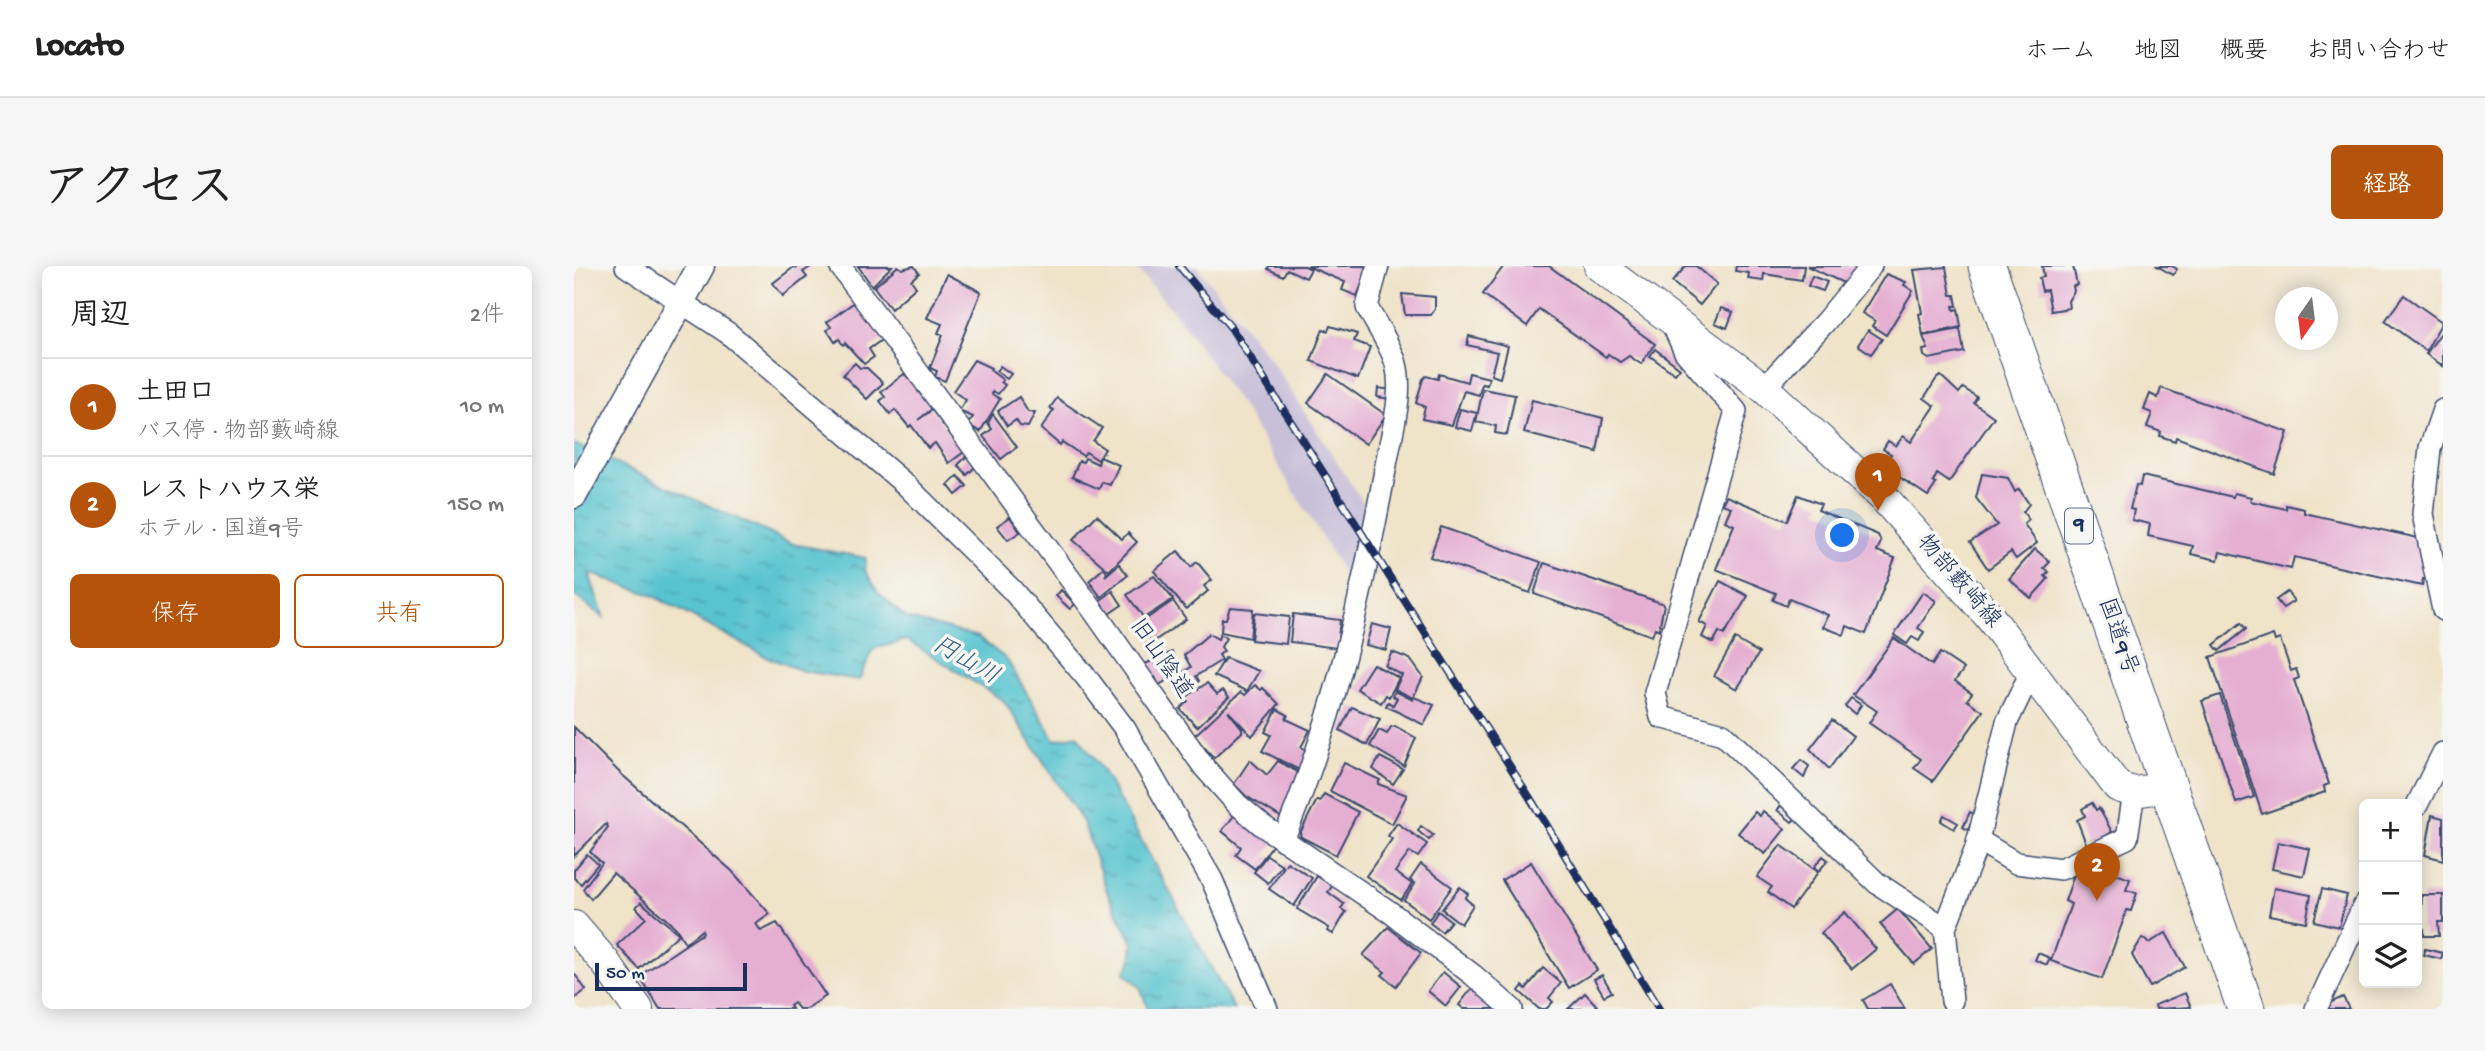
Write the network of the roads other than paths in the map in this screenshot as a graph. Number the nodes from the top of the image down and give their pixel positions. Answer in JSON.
{"nodes":[{"id":1,"x":626,"y":266,"type":"edge"},
{"id":2,"x":701,"y":266,"type":"edge"},
{"id":3,"x":839,"y":266,"type":"edge"},
{"id":4,"x":1378,"y":266,"type":"edge"},
{"id":5,"x":1599,"y":266,"type":"edge"},
{"id":6,"x":1871,"y":266,"type":"edge"},
{"id":7,"x":1987,"y":266,"type":"edge"},
{"id":8,"x":681,"y":306,"type":"junction"},
{"id":9,"x":1667,"y":314,"type":"junction"},
{"id":10,"x":1764,"y":388,"type":"junction"},
{"id":11,"x":2443,"y":410,"type":"edge"},
{"id":12,"x":574,"y":495,"type":"edge"},
{"id":13,"x":2443,"y":610,"type":"edge"},
{"id":14,"x":2031,"y":672,"type":"junction"},
{"id":15,"x":2443,"y":754,"type":"edge"},
{"id":16,"x":2152,"y":790,"type":"junction"},
{"id":17,"x":2420,"y":799,"type":"edge"},
{"id":18,"x":1283,"y":840,"type":"junction"},
{"id":19,"x":1978,"y":840,"type":"junction"},
{"id":20,"x":2359,"y":916,"type":"edge"},
{"id":21,"x":574,"y":926,"type":"edge"},
{"id":22,"x":1945,"y":928,"type":"junction"},
{"id":23,"x":1952,"y":1001,"type":"dead end"},
{"id":24,"x":638,"y":1009,"type":"edge"},
{"id":25,"x":1267,"y":1009,"type":"edge"},
{"id":26,"x":1512,"y":1009,"type":"edge"},
{"id":27,"x":2246,"y":1009,"type":"edge"},
{"id":28,"x":2316,"y":1009,"type":"edge"}],
"edges":[{"from":1,"to":8,"type":"street"},
{"from":2,"to":8,"type":"street"},
{"from":3,"to":18,"type":"street","name":"旧山陰道"},
{"from":4,"to":18,"type":"street"},
{"from":5,"to":9,"type":"main road","name":"物部藪崎線"},
{"from":6,"to":10,"type":"street"},
{"from":7,"to":16,"type":"highway","name":"国道9号","number":"9"},
{"from":8,"to":12,"type":"street"},
{"from":8,"to":25,"type":"street"},
{"from":9,"to":10,"type":"main road","name":"物部藪崎線"},
{"from":9,"to":22,"type":"street"},
{"from":10,"to":14,"type":"main road","name":"物部藪崎線"},
{"from":11,"to":13,"type":"street"},
{"from":14,"to":16,"type":"main road","name":"物部藪崎線"},
{"from":14,"to":19,"type":"street"},
{"from":15,"to":17,"type":"street"},
{"from":16,"to":19,"type":"street"},
{"from":16,"to":27,"type":"highway","name":"国道9号","number":"9"},
{"from":18,"to":26,"type":"street","name":"旧山陰道"},
{"from":19,"to":22,"type":"street"},
{"from":20,"to":28,"type":"street"},
{"from":21,"to":24,"type":"main road"},
{"from":22,"to":23,"type":"street"}]}
